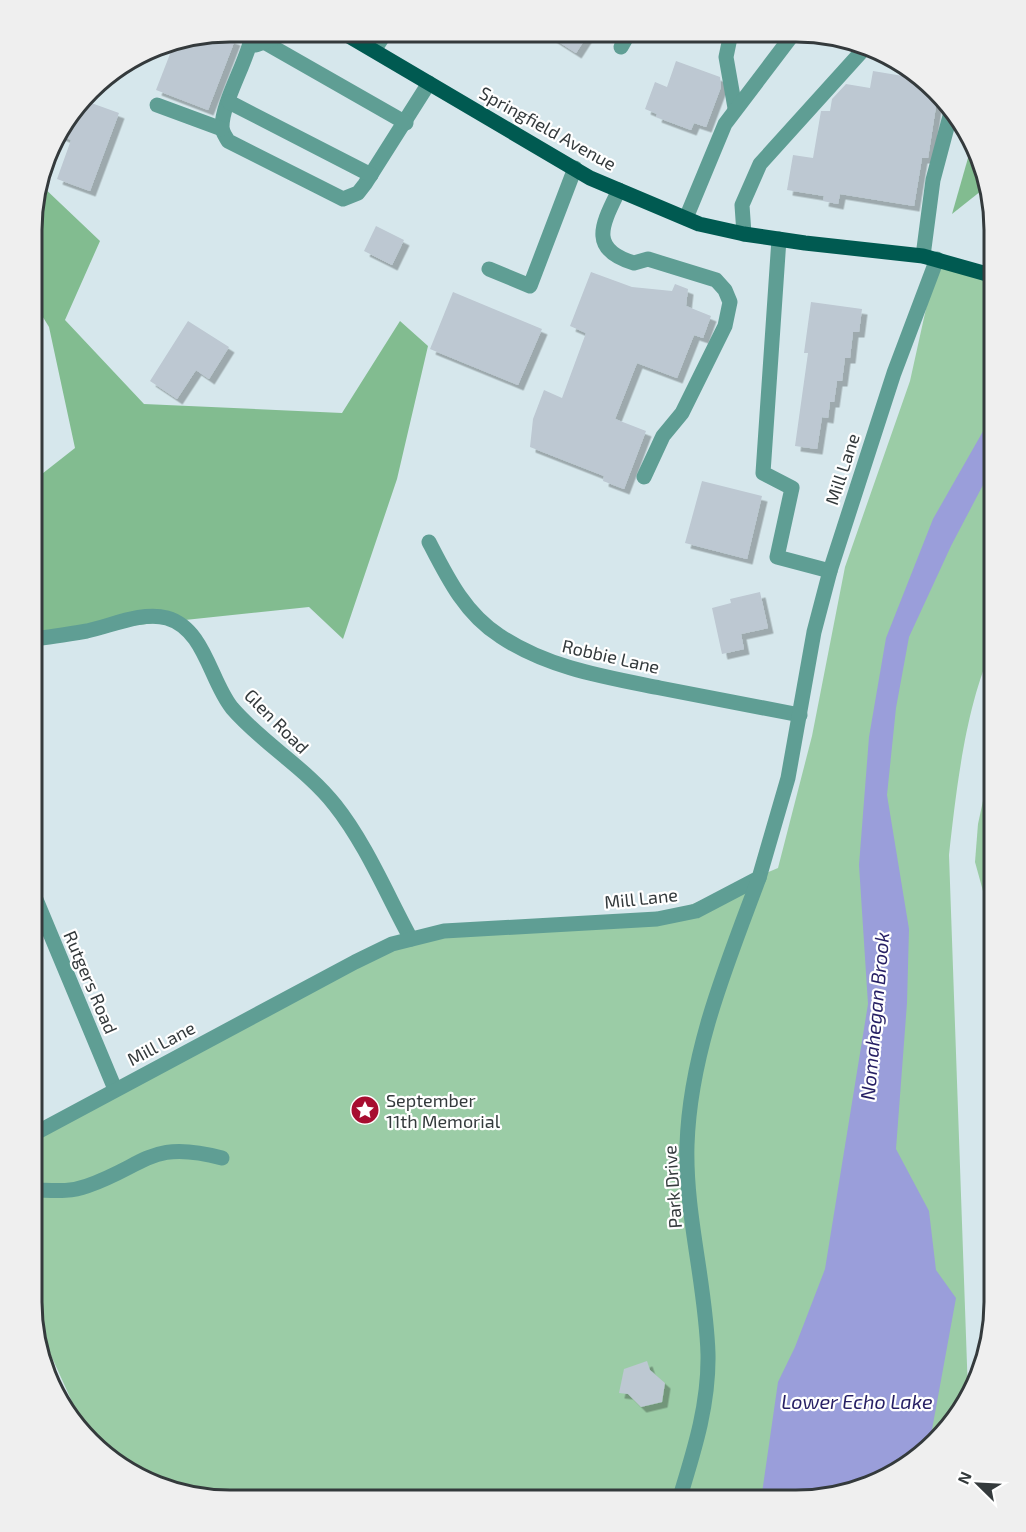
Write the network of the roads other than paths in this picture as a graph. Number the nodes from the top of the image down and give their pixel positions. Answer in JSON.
{"nodes":[{"id":1,"x":255,"y":42,"type":"edge"},
{"id":2,"x":260,"y":42,"type":"edge"},
{"id":3,"x":361,"y":42,"type":"edge"},
{"id":4,"x":380,"y":42,"type":"edge"},
{"id":5,"x":624,"y":42,"type":"edge"},
{"id":6,"x":729,"y":42,"type":"edge"},
{"id":7,"x":787,"y":42,"type":"edge"},
{"id":8,"x":621,"y":47,"type":"dead end"},
{"id":9,"x":375,"y":49,"type":"junction"},
{"id":10,"x":860,"y":53,"type":"edge"},
{"id":11,"x":429,"y":83,"type":"junction"},
{"id":12,"x":229,"y":102,"type":"junction"},
{"id":13,"x":157,"y":105,"type":"dead end"},
{"id":14,"x":735,"y":108,"type":"junction"},
{"id":15,"x":949,"y":121,"type":"edge"},
{"id":16,"x":406,"y":123,"type":"junction"},
{"id":17,"x":222,"y":129,"type":"junction"},
{"id":18,"x":575,"y":168,"type":"junction"},
{"id":19,"x":371,"y":175,"type":"junction"},
{"id":20,"x":619,"y":190,"type":"junction"},
{"id":21,"x":686,"y":218,"type":"junction"},
{"id":22,"x":744,"y":234,"type":"junction"},
{"id":23,"x":779,"y":239,"type":"junction"},
{"id":24,"x":930,"y":257,"type":"junction"},
{"id":25,"x":489,"y":269,"type":"dead end"},
{"id":26,"x":984,"y":273,"type":"edge"},
{"id":27,"x":644,"y":477,"type":"dead end"},
{"id":28,"x":429,"y":542,"type":"dead end"},
{"id":29,"x":830,"y":571,"type":"junction"},
{"id":30,"x":42,"y":638,"type":"edge"},
{"id":31,"x":800,"y":715,"type":"junction"},
{"id":32,"x":759,"y":878,"type":"junction"},
{"id":33,"x":42,"y":914,"type":"edge"},
{"id":34,"x":411,"y":939,"type":"junction"},
{"id":35,"x":115,"y":1089,"type":"junction"},
{"id":36,"x":42,"y":1130,"type":"edge"},
{"id":37,"x":222,"y":1158,"type":"dead end"},
{"id":38,"x":42,"y":1190,"type":"edge"},
{"id":39,"x":682,"y":1490,"type":"edge"}],
"edges":[{"from":1,"to":12,"type":"street"},
{"from":2,"to":16,"type":"street"},
{"from":3,"to":9,"type":"main road","name":"Springfield Avenue"},
{"from":4,"to":9,"type":"street"},
{"from":5,"to":8,"type":"street"},
{"from":6,"to":14,"type":"street"},
{"from":7,"to":14,"type":"street"},
{"from":9,"to":11,"type":"main road","name":"Springfield Avenue"},
{"from":10,"to":22,"type":"street"},
{"from":11,"to":16,"type":"street"},
{"from":11,"to":18,"type":"main road","name":"Springfield Avenue"},
{"from":12,"to":17,"type":"street"},
{"from":12,"to":19,"type":"street"},
{"from":13,"to":17,"type":"street"},
{"from":14,"to":21,"type":"street"},
{"from":15,"to":24,"type":"street","name":"Mill Lane"},
{"from":16,"to":19,"type":"street"},
{"from":17,"to":19,"type":"street"},
{"from":18,"to":20,"type":"main road","name":"Springfield Avenue"},
{"from":18,"to":25,"type":"street"},
{"from":20,"to":21,"type":"main road","name":"Springfield Avenue"},
{"from":20,"to":27,"type":"street"},
{"from":21,"to":22,"type":"main road","name":"Springfield Avenue"},
{"from":22,"to":23,"type":"main road","name":"Springfield Avenue"},
{"from":23,"to":24,"type":"main road","name":"Springfield Avenue"},
{"from":23,"to":29,"type":"street"},
{"from":24,"to":26,"type":"main road","name":"Springfield Avenue"},
{"from":24,"to":29,"type":"street","name":"Mill Lane"},
{"from":28,"to":31,"type":"street","name":"Robbie Lane"},
{"from":29,"to":31,"type":"street","name":"Mill Lane"},
{"from":30,"to":34,"type":"street","name":"Glen Road"},
{"from":31,"to":32,"type":"street","name":"Mill Lane"},
{"from":32,"to":34,"type":"street","name":"Mill Lane"},
{"from":32,"to":39,"type":"street","name":"Park Drive"},
{"from":33,"to":35,"type":"street","name":"Rutgers Road"},
{"from":34,"to":35,"type":"street","name":"Mill Lane"},
{"from":35,"to":36,"type":"street","name":"Mill Lane"},
{"from":37,"to":38,"type":"street"}]}
